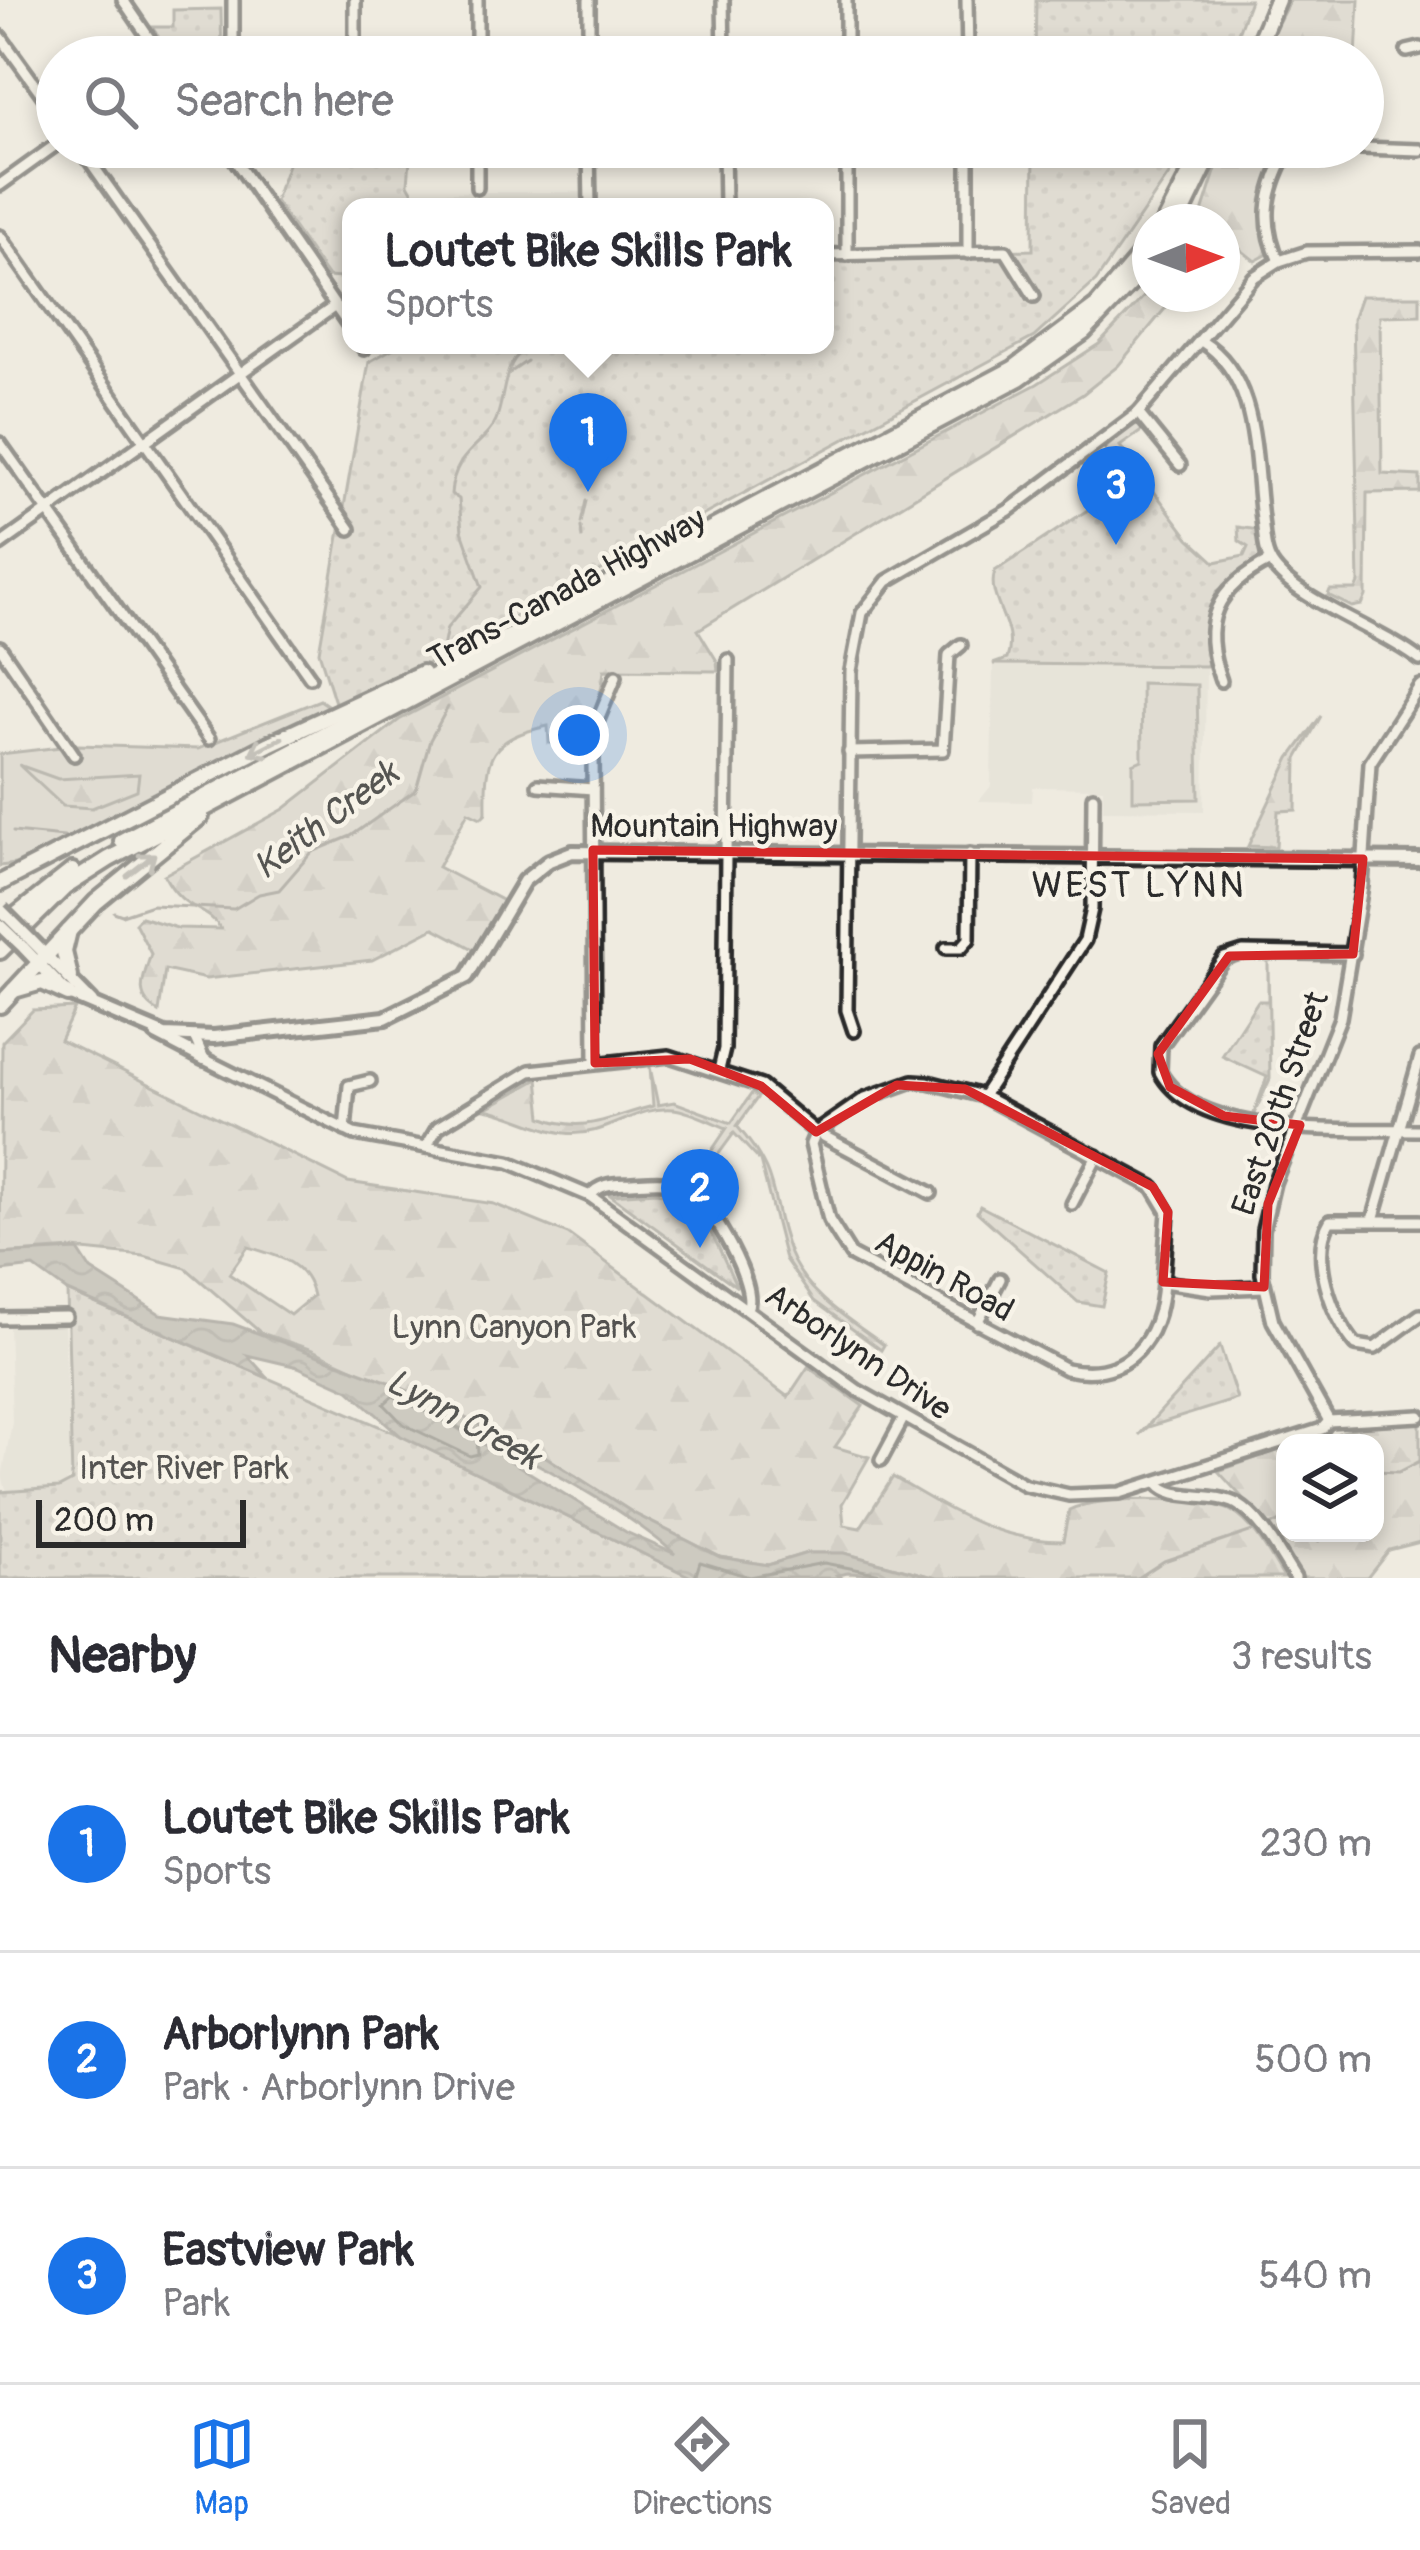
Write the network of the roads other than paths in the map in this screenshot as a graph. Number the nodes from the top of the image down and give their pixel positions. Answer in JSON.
{"nodes":[{"id":1,"x":123,"y":0,"type":"edge"},
{"id":2,"x":233,"y":0,"type":"edge"},
{"id":3,"x":355,"y":0,"type":"edge"},
{"id":4,"x":477,"y":0,"type":"edge"},
{"id":5,"x":589,"y":0,"type":"edge"},
{"id":6,"x":723,"y":0,"type":"edge"},
{"id":7,"x":846,"y":0,"type":"edge"},
{"id":8,"x":968,"y":0,"type":"edge"},
{"id":9,"x":1267,"y":0,"type":"edge"},
{"id":10,"x":1279,"y":0,"type":"edge"},
{"id":11,"x":0,"y":36,"type":"edge"},
{"id":12,"x":148,"y":36,"type":"edge"},
{"id":13,"x":232,"y":36,"type":"edge"},
{"id":14,"x":355,"y":36,"type":"edge"},
{"id":15,"x":477,"y":36,"type":"edge"},
{"id":16,"x":589,"y":36,"type":"edge"},
{"id":17,"x":724,"y":36,"type":"edge"},
{"id":18,"x":846,"y":36,"type":"edge"},
{"id":19,"x":968,"y":36,"type":"edge"},
{"id":20,"x":1252,"y":36,"type":"edge"},
{"id":21,"x":1261,"y":36,"type":"edge"},
{"id":22,"x":1420,"y":48,"type":"edge"},
{"id":23,"x":1407,"y":51,"type":"dead end"},
{"id":24,"x":36,"y":86,"type":"edge"},
{"id":25,"x":1384,"y":149,"type":"edge"},
{"id":26,"x":1420,"y":150,"type":"edge"},
{"id":27,"x":36,"y":159,"type":"edge"},
{"id":28,"x":95,"y":168,"type":"edge"},
{"id":29,"x":242,"y":168,"type":"edge"},
{"id":30,"x":477,"y":168,"type":"edge"},
{"id":31,"x":589,"y":168,"type":"edge"},
{"id":32,"x":724,"y":168,"type":"edge"},
{"id":33,"x":847,"y":168,"type":"edge"},
{"id":34,"x":968,"y":168,"type":"edge"},
{"id":35,"x":1193,"y":168,"type":"edge"},
{"id":36,"x":1204,"y":168,"type":"edge"},
{"id":37,"x":1282,"y":168,"type":"edge"},
{"id":38,"x":0,"y":185,"type":"edge"},
{"id":39,"x":477,"y":188,"type":"dead end"},
{"id":40,"x":590,"y":198,"type":"edge"},
{"id":41,"x":725,"y":198,"type":"edge"},
{"id":42,"x":1174,"y":204,"type":"edge"},
{"id":43,"x":1187,"y":204,"type":"edge"},
{"id":44,"x":0,"y":236,"type":"edge"},
{"id":45,"x":1420,"y":251,"type":"edge"},
{"id":46,"x":968,"y":253,"type":"junction"},
{"id":47,"x":834,"y":255,"type":"edge"},
{"id":48,"x":847,"y":255,"type":"junction"},
{"id":49,"x":1279,"y":261,"type":"junction"},
{"id":50,"x":1132,"y":265,"type":"edge"},
{"id":51,"x":1132,"y":282,"type":"edge"},
{"id":52,"x":1034,"y":296,"type":"dead end"},
{"id":53,"x":335,"y":306,"type":"junction"},
{"id":54,"x":342,"y":316,"type":"edge"},
{"id":55,"x":1201,"y":341,"type":"junction"},
{"id":56,"x":241,"y":376,"type":"junction"},
{"id":57,"x":1138,"y":413,"type":"junction"},
{"id":58,"x":0,"y":443,"type":"edge"},
{"id":59,"x":144,"y":443,"type":"junction"},
{"id":60,"x":1180,"y":465,"type":"dead end"},
{"id":61,"x":48,"y":511,"type":"junction"},
{"id":62,"x":350,"y":529,"type":"dead end"},
{"id":63,"x":0,"y":545,"type":"edge"},
{"id":64,"x":1270,"y":561,"type":"junction"},
{"id":65,"x":961,"y":645,"type":"dead end"},
{"id":66,"x":0,"y":646,"type":"edge"},
{"id":67,"x":488,"y":648,"type":"junction"},
{"id":68,"x":728,"y":660,"type":"dead end"},
{"id":69,"x":1420,"y":660,"type":"edge"},
{"id":70,"x":616,"y":676,"type":"dead end"},
{"id":71,"x":310,"y":677,"type":"dead end"},
{"id":72,"x":1221,"y":681,"type":"dead end"},
{"id":73,"x":1420,"y":686,"type":"edge"},
{"id":74,"x":209,"y":739,"type":"dead end"},
{"id":75,"x":849,"y":752,"type":"junction"},
{"id":76,"x":74,"y":755,"type":"dead end"},
{"id":77,"x":538,"y":785,"type":"dead end"},
{"id":78,"x":593,"y":789,"type":"junction"},
{"id":79,"x":1093,"y":797,"type":"dead end"},
{"id":80,"x":212,"y":805,"type":"junction"},
{"id":81,"x":593,"y":850,"type":"junction"},
{"id":82,"x":727,"y":851,"type":"junction"},
{"id":83,"x":848,"y":853,"type":"junction"},
{"id":84,"x":970,"y":854,"type":"junction"},
{"id":85,"x":1092,"y":856,"type":"junction"},
{"id":86,"x":1363,"y":859,"type":"junction"},
{"id":87,"x":1420,"y":860,"type":"edge"},
{"id":88,"x":0,"y":883,"type":"edge"},
{"id":89,"x":0,"y":909,"type":"edge"},
{"id":90,"x":0,"y":927,"type":"edge"},
{"id":91,"x":71,"y":927,"type":"junction"},
{"id":92,"x":26,"y":943,"type":"junction"},
{"id":93,"x":946,"y":948,"type":"dead end"},
{"id":94,"x":0,"y":951,"type":"edge"},
{"id":95,"x":1353,"y":954,"type":"junction"},
{"id":96,"x":40,"y":957,"type":"junction"},
{"id":97,"x":70,"y":977,"type":"junction"},
{"id":98,"x":68,"y":994,"type":"junction"},
{"id":99,"x":5,"y":999,"type":"edge"},
{"id":100,"x":92,"y":1002,"type":"junction"},
{"id":101,"x":854,"y":1030,"type":"dead end"},
{"id":102,"x":153,"y":1032,"type":"junction"},
{"id":103,"x":195,"y":1037,"type":"junction"},
{"id":104,"x":1420,"y":1057,"type":"edge"},
{"id":105,"x":204,"y":1059,"type":"junction"},
{"id":106,"x":595,"y":1063,"type":"junction"},
{"id":107,"x":719,"y":1070,"type":"junction"},
{"id":108,"x":370,"y":1081,"type":"dead end"},
{"id":109,"x":982,"y":1096,"type":"junction"},
{"id":110,"x":1300,"y":1126,"type":"junction"},
{"id":111,"x":1399,"y":1129,"type":"junction"},
{"id":112,"x":345,"y":1130,"type":"junction"},
{"id":113,"x":1420,"y":1130,"type":"edge"},
{"id":114,"x":816,"y":1132,"type":"junction"},
{"id":115,"x":425,"y":1147,"type":"junction"},
{"id":116,"x":1097,"y":1156,"type":"junction"},
{"id":117,"x":931,"y":1193,"type":"dead end"},
{"id":118,"x":590,"y":1196,"type":"junction"},
{"id":119,"x":1072,"y":1204,"type":"dead end"},
{"id":120,"x":1373,"y":1220,"type":"junction"},
{"id":121,"x":1420,"y":1221,"type":"edge"},
{"id":122,"x":1000,"y":1279,"type":"dead end"},
{"id":123,"x":1163,"y":1282,"type":"junction"},
{"id":124,"x":1264,"y":1287,"type":"junction"},
{"id":125,"x":747,"y":1309,"type":"junction"},
{"id":126,"x":1420,"y":1315,"type":"edge"},
{"id":127,"x":66,"y":1317,"type":"dead end"},
{"id":128,"x":0,"y":1318,"type":"edge"},
{"id":129,"x":977,"y":1323,"type":"junction"},
{"id":130,"x":1420,"y":1415,"type":"edge"},
{"id":131,"x":904,"y":1417,"type":"junction"},
{"id":132,"x":1329,"y":1421,"type":"junction"},
{"id":133,"x":881,"y":1460,"type":"dead end"},
{"id":134,"x":1158,"y":1483,"type":"junction"},
{"id":135,"x":1295,"y":1578,"type":"edge"}],
"edges":[{"from":1,"to":12,"type":"street"},
{"from":2,"to":13,"type":"street"},
{"from":3,"to":14,"type":"street"},
{"from":4,"to":15,"type":"street"},
{"from":5,"to":16,"type":"street"},
{"from":6,"to":17,"type":"street"},
{"from":7,"to":18,"type":"street"},
{"from":8,"to":19,"type":"street"},
{"from":9,"to":20,"type":"highway"},
{"from":10,"to":21,"type":"highway"},
{"from":11,"to":24,"type":"street"},
{"from":22,"to":23,"type":"street"},
{"from":25,"to":26,"type":"street"},
{"from":27,"to":38,"type":"street"},
{"from":28,"to":56,"type":"street"},
{"from":29,"to":53,"type":"street"},
{"from":30,"to":39,"type":"street"},
{"from":31,"to":40,"type":"street"},
{"from":32,"to":41,"type":"street"},
{"from":33,"to":48,"type":"street"},
{"from":34,"to":46,"type":"street"},
{"from":35,"to":42,"type":"highway"},
{"from":36,"to":43,"type":"highway"},
{"from":37,"to":49,"type":"street"},
{"from":44,"to":59,"type":"street"},
{"from":45,"to":49,"type":"street"},
{"from":46,"to":48,"type":"street"},
{"from":46,"to":52,"type":"street"},
{"from":47,"to":48,"type":"street"},
{"from":49,"to":55,"type":"street"},
{"from":50,"to":67,"type":"highway","name":"Trans-Canada Highway"},
{"from":51,"to":80,"type":"highway","name":"Trans-Canada Highway"},
{"from":53,"to":54,"type":"street"},
{"from":53,"to":56,"type":"street"},
{"from":55,"to":57,"type":"street"},
{"from":55,"to":64,"type":"street"},
{"from":56,"to":59,"type":"street"},
{"from":56,"to":62,"type":"street"},
{"from":57,"to":60,"type":"street"},
{"from":57,"to":75,"type":"street"},
{"from":58,"to":61,"type":"street"},
{"from":59,"to":61,"type":"street"},
{"from":59,"to":71,"type":"street"},
{"from":61,"to":63,"type":"street"},
{"from":61,"to":74,"type":"street"},
{"from":64,"to":69,"type":"street"},
{"from":64,"to":72,"type":"street"},
{"from":65,"to":75,"type":"street"},
{"from":66,"to":76,"type":"street"},
{"from":67,"to":88,"type":"highway","one_way":true},
{"from":67,"to":90,"type":"highway","name":"Trans-Canada Highway"},
{"from":68,"to":82,"type":"street"},
{"from":70,"to":78,"type":"street"},
{"from":73,"to":86,"type":"street","name":"East 20th Street"},
{"from":75,"to":83,"type":"street"},
{"from":77,"to":78,"type":"street"},
{"from":78,"to":81,"type":"street"},
{"from":79,"to":85,"type":"street"},
{"from":91,"to":80,"type":"highway","one_way":true},
{"from":80,"to":94,"type":"highway","name":"Trans-Canada Highway"},
{"from":81,"to":82,"type":"main road","name":"Mountain Highway"},
{"from":81,"to":103,"type":"main road","name":"Mountain Highway"},
{"from":81,"to":106,"type":"street"},
{"from":82,"to":83,"type":"main road","name":"Mountain Highway"},
{"from":82,"to":107,"type":"street"},
{"from":83,"to":84,"type":"main road","name":"Mountain Highway"},
{"from":83,"to":101,"type":"street"},
{"from":84,"to":85,"type":"main road","name":"Mountain Highway"},
{"from":84,"to":93,"type":"street"},
{"from":85,"to":86,"type":"main road","name":"Mountain Highway"},
{"from":85,"to":109,"type":"street"},
{"from":86,"to":87,"type":"main road","name":"Mountain Highway"},
{"from":86,"to":95,"type":"street","name":"East 20th Street"},
{"from":89,"to":92,"type":"main road","name":"Mountain Highway","bridge":true},
{"from":90,"to":92,"type":"main road","name":"Mountain Highway","bridge":true},
{"from":91,"to":96,"type":"highway"},
{"from":91,"to":97,"type":"highway"},
{"from":92,"to":96,"type":"main road","name":"Mountain Highway"},
{"from":95,"to":110,"type":"street","name":"East 20th Street"},
{"from":95,"to":110,"type":"street"},
{"from":96,"to":97,"type":"main road","name":"Mountain Highway"},
{"from":96,"to":98,"type":"main road","name":"Mountain Highway"},
{"from":96,"to":99,"type":"highway"},
{"from":97,"to":100,"type":"main road","name":"Mountain Highway"},
{"from":98,"to":99,"type":"highway"},
{"from":98,"to":100,"type":"main road","name":"Mountain Highway"},
{"from":100,"to":102,"type":"main road","name":"Mountain Highway"},
{"from":102,"to":103,"type":"main road","name":"Mountain Highway"},
{"from":102,"to":105,"type":"main road"},
{"from":103,"to":105,"type":"street"},
{"from":104,"to":111,"type":"street"},
{"from":105,"to":112,"type":"street","name":"Arborlynn Drive"},
{"from":106,"to":107,"type":"street"},
{"from":106,"to":115,"type":"street"},
{"from":107,"to":114,"type":"street"},
{"from":108,"to":112,"type":"street"},
{"from":109,"to":114,"type":"street"},
{"from":109,"to":116,"type":"street"},
{"from":110,"to":111,"type":"street"},
{"from":110,"to":124,"type":"street","name":"East 20th Street"},
{"from":111,"to":113,"type":"street"},
{"from":111,"to":120,"type":"street"},
{"from":112,"to":115,"type":"street","name":"Arborlynn Drive"},
{"from":114,"to":117,"type":"street"},
{"from":114,"to":129,"type":"street","name":"Appin Road"},
{"from":115,"to":118,"type":"street","name":"Arborlynn Drive"},
{"from":116,"to":119,"type":"street"},
{"from":116,"to":123,"type":"street","name":"Appin Road"},
{"from":118,"to":125,"type":"street","name":"Arborlynn Drive"},
{"from":118,"to":125,"type":"street"},
{"from":120,"to":121,"type":"street"},
{"from":120,"to":126,"type":"street"},
{"from":122,"to":129,"type":"street"},
{"from":123,"to":124,"type":"street"},
{"from":123,"to":129,"type":"street","name":"Appin Road"},
{"from":124,"to":132,"type":"street","name":"East 20th Street"},
{"from":125,"to":131,"type":"street","name":"Arborlynn Drive"},
{"from":127,"to":128,"type":"street"},
{"from":130,"to":132,"type":"street","name":"Arborlynn Drive"},
{"from":131,"to":133,"type":"street"},
{"from":131,"to":134,"type":"street","name":"Arborlynn Drive"},
{"from":132,"to":134,"type":"street","name":"Arborlynn Drive"},
{"from":134,"to":135,"type":"street"}]}
